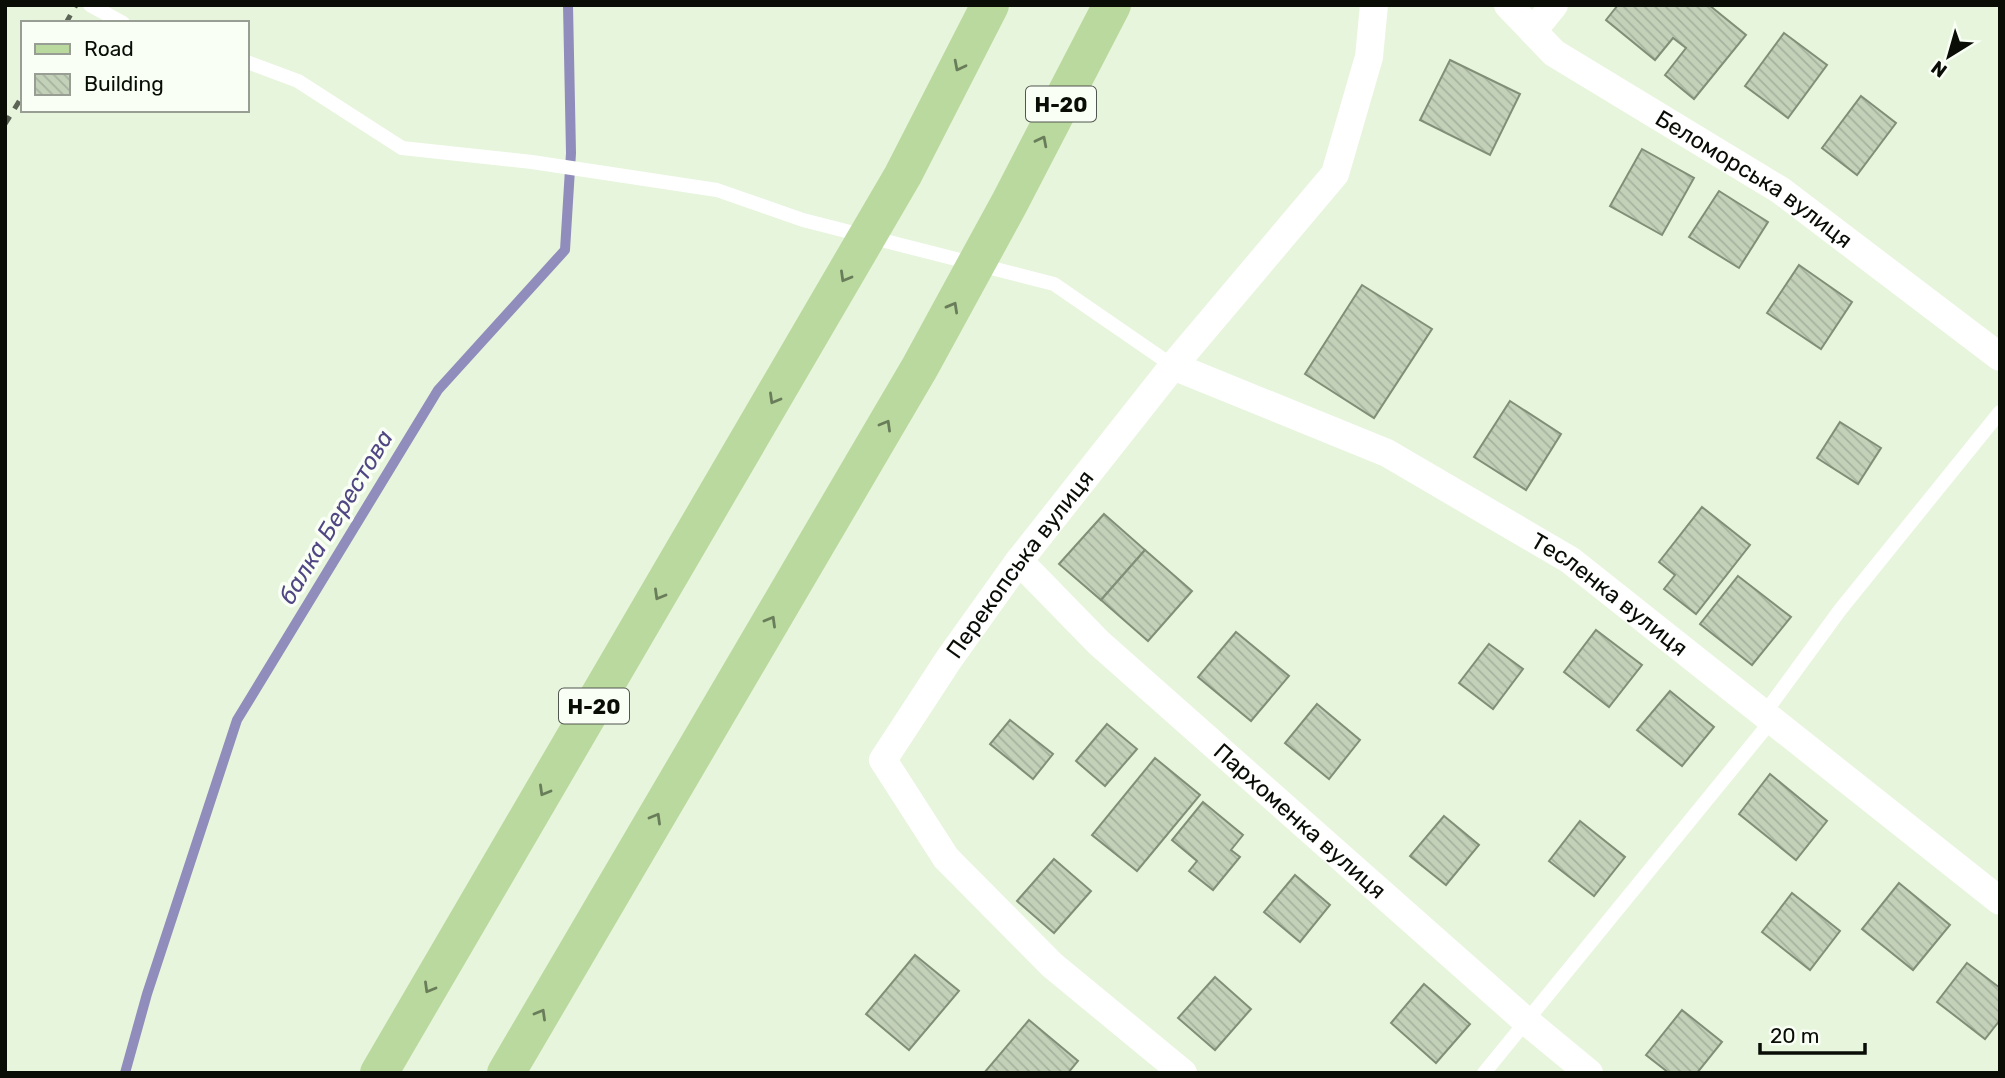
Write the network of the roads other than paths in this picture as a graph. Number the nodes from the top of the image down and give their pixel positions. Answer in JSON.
{"nodes":[{"id":1,"x":90,"y":5,"type":"edge"},
{"id":2,"x":990,"y":5,"type":"edge"},
{"id":3,"x":1112,"y":5,"type":"edge"},
{"id":4,"x":1374,"y":5,"type":"edge"},
{"id":5,"x":1508,"y":5,"type":"edge"},
{"id":6,"x":1554,"y":5,"type":"edge"},
{"id":7,"x":119,"y":21,"type":"edge"},
{"id":8,"x":1533,"y":31,"type":"junction"},
{"id":9,"x":248,"y":62,"type":"edge"},
{"id":10,"x":2000,"y":357,"type":"edge"},
{"id":11,"x":1173,"y":366,"type":"junction"},
{"id":12,"x":2000,"y":412,"type":"edge"},
{"id":13,"x":1018,"y":561,"type":"junction"},
{"id":14,"x":1768,"y":717,"type":"junction"},
{"id":15,"x":2000,"y":901,"type":"edge"},
{"id":16,"x":1526,"y":1021,"type":"junction"},
{"id":17,"x":379,"y":1073,"type":"edge"},
{"id":18,"x":506,"y":1073,"type":"edge"},
{"id":19,"x":1182,"y":1073,"type":"edge"},
{"id":20,"x":1484,"y":1073,"type":"edge"},
{"id":21,"x":1589,"y":1073,"type":"edge"}],
"edges":[{"from":1,"to":7,"type":"lane"},
{"from":2,"to":17,"type":"main road","number":"Н-20","one_way":true},
{"from":18,"to":3,"type":"main road","number":"Н-20","one_way":true},
{"from":4,"to":11,"type":"street","name":"Перекопська вулиця"},
{"from":5,"to":8,"type":"street","name":"Беломорська вулиця"},
{"from":6,"to":8,"type":"street"},
{"from":8,"to":10,"type":"street","name":"Беломорська вулиця"},
{"from":9,"to":11,"type":"lane"},
{"from":11,"to":13,"type":"street","name":"Перекопська вулиця"},
{"from":11,"to":14,"type":"street","name":"Тесленка вулиця"},
{"from":12,"to":14,"type":"lane"},
{"from":13,"to":16,"type":"street","name":"Пархоменка вулиця"},
{"from":13,"to":19,"type":"street","name":"Перекопська вулиця"},
{"from":14,"to":15,"type":"street","name":"Тесленка вулиця"},
{"from":14,"to":16,"type":"lane"},
{"from":16,"to":20,"type":"lane"},
{"from":16,"to":21,"type":"street","name":"Пархоменка вулиця"}]}
